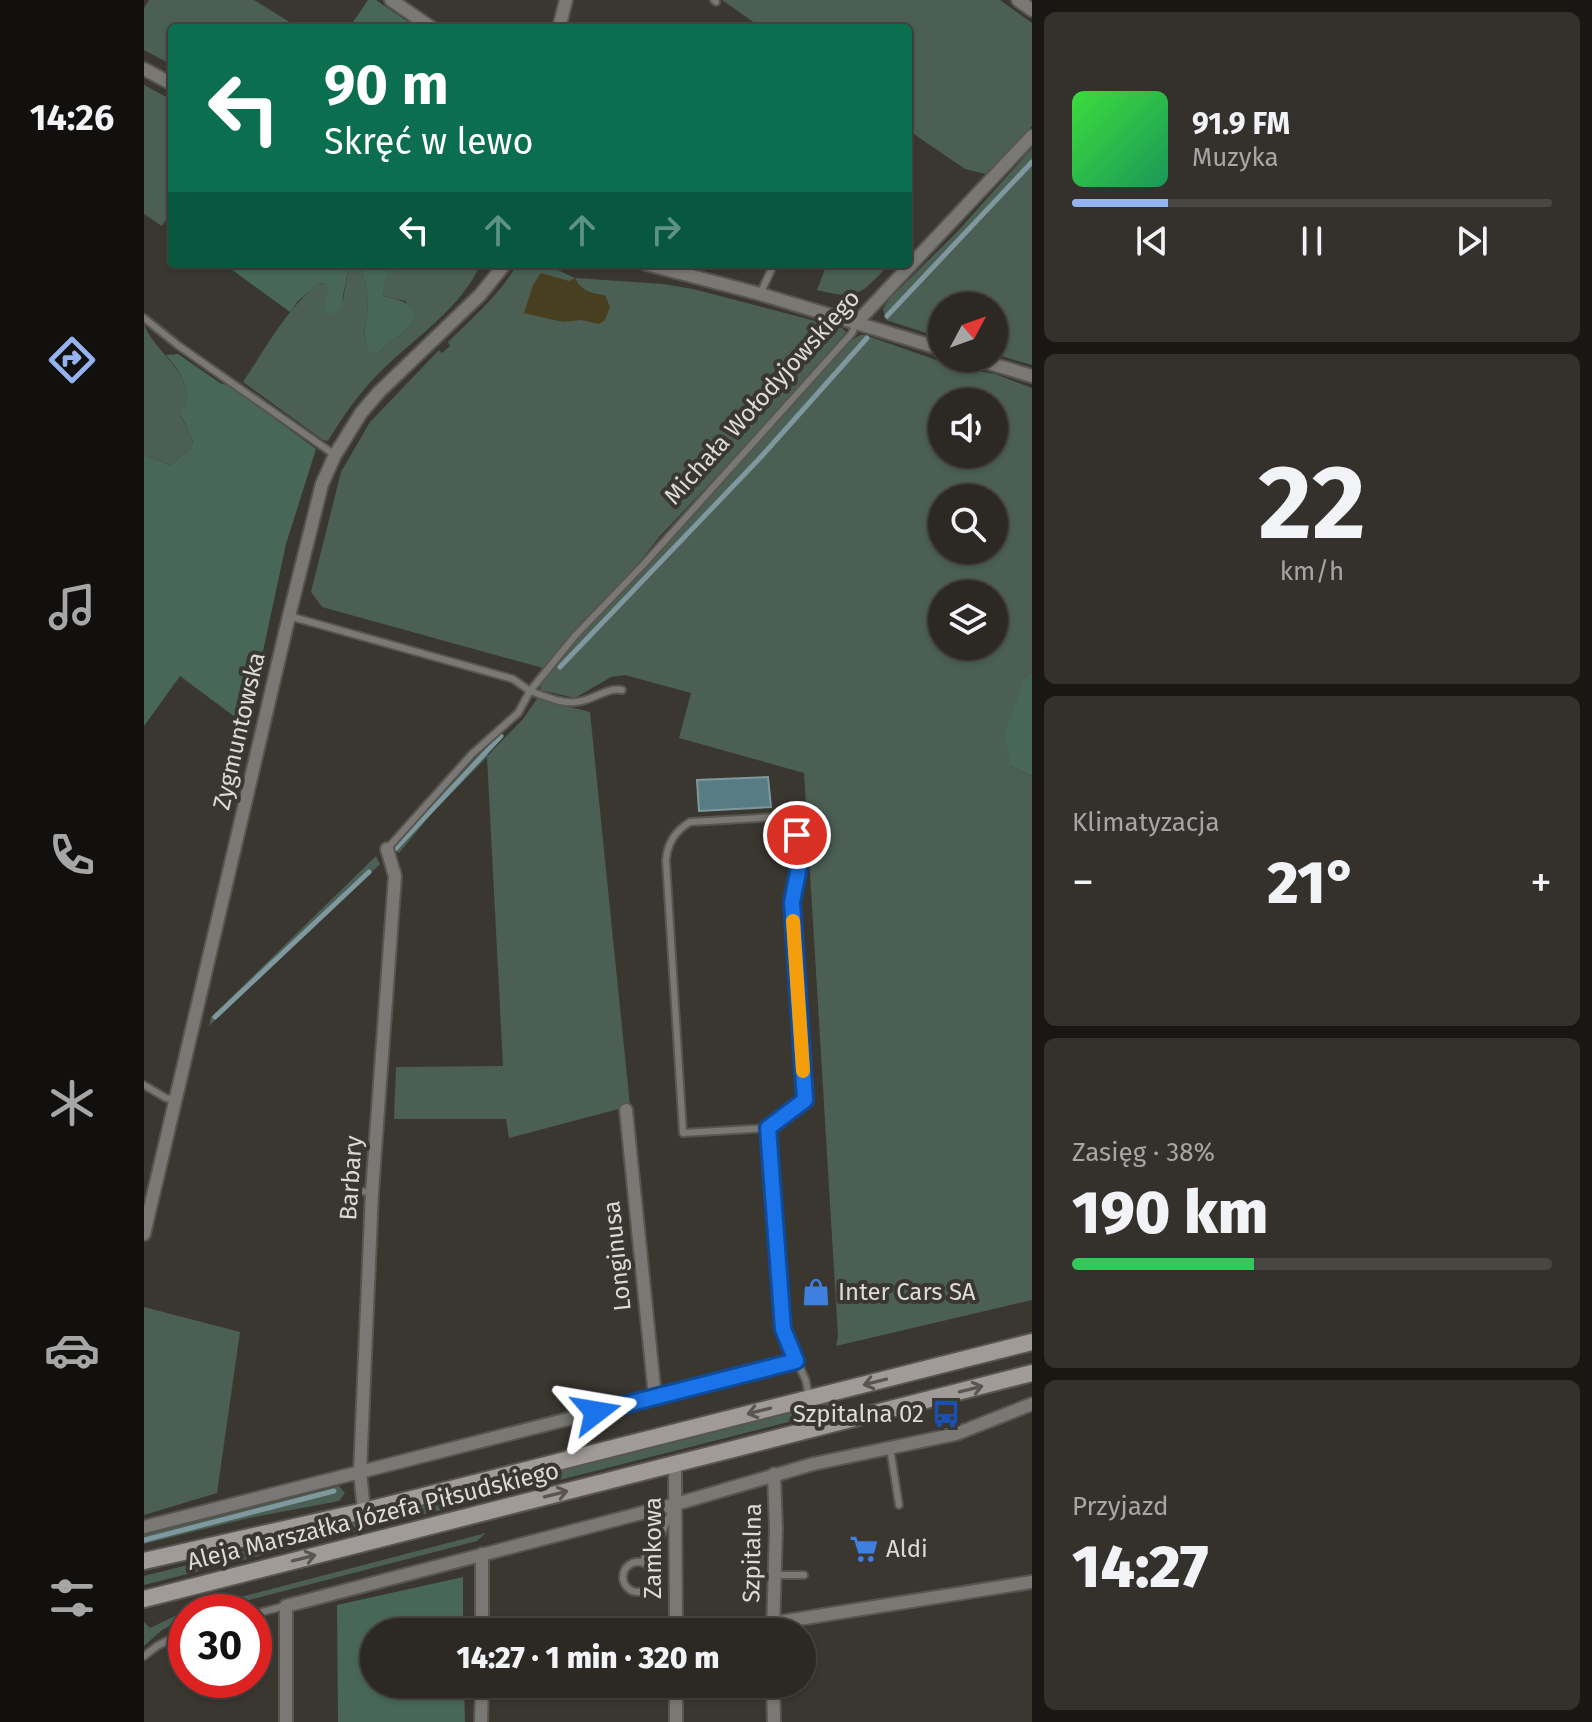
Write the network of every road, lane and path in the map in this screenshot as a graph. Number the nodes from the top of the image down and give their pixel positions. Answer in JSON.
{"nodes":[{"id":1,"x":391,"y":0,"type":"edge"},
{"id":2,"x":566,"y":0,"type":"edge"},
{"id":3,"x":1018,"y":0,"type":"edge"},
{"id":4,"x":1032,"y":10,"type":"edge"},
{"id":5,"x":426,"y":24,"type":"edge"},
{"id":6,"x":560,"y":24,"type":"edge"},
{"id":7,"x":144,"y":69,"type":"edge"},
{"id":8,"x":168,"y":82,"type":"edge"},
{"id":9,"x":1032,"y":136,"type":"edge"},
{"id":10,"x":912,"y":264,"type":"edge"},
{"id":11,"x":491,"y":268,"type":"edge"},
{"id":12,"x":502,"y":268,"type":"edge"},
{"id":13,"x":661,"y":268,"type":"edge"},
{"id":14,"x":772,"y":268,"type":"edge"},
{"id":15,"x":908,"y":268,"type":"edge"},
{"id":16,"x":482,"y":292,"type":"junction"},
{"id":17,"x":760,"y":294,"type":"junction"},
{"id":18,"x":144,"y":318,"type":"edge"},
{"id":19,"x":857,"y":322,"type":"junction"},
{"id":20,"x":928,"y":345,"type":"edge"},
{"id":21,"x":1008,"y":369,"type":"edge"},
{"id":22,"x":1032,"y":376,"type":"edge"},
{"id":23,"x":335,"y":455,"type":"junction"},
{"id":24,"x":289,"y":616,"type":"junction"},
{"id":25,"x":622,"y":690,"type":"dead end"},
{"id":26,"x":530,"y":691,"type":"junction"},
{"id":27,"x":387,"y":849,"type":"joint"},
{"id":28,"x":144,"y":1085,"type":"edge"},
{"id":29,"x":177,"y":1100,"type":"junction"},
{"id":30,"x":626,"y":1110,"type":"dead end"},
{"id":31,"x":768,"y":1128,"type":"junction"},
{"id":32,"x":354,"y":1191,"type":"dead end"},
{"id":33,"x":372,"y":1192,"type":"junction"},
{"id":34,"x":145,"y":1227,"type":"edge"},
{"id":35,"x":1032,"y":1342,"type":"edge"},
{"id":36,"x":796,"y":1361,"type":"junction"},
{"id":37,"x":1032,"y":1373,"type":"edge"},
{"id":38,"x":655,"y":1397,"type":"junction"},
{"id":39,"x":809,"y":1398,"type":"junction"},
{"id":40,"x":1032,"y":1404,"type":"edge"},
{"id":41,"x":890,"y":1448,"type":"junction"},
{"id":42,"x":675,"y":1464,"type":"junction"},
{"id":43,"x":360,"y":1472,"type":"junction"},
{"id":44,"x":774,"y":1474,"type":"junction"},
{"id":45,"x":676,"y":1504,"type":"junction"},
{"id":46,"x":899,"y":1505,"type":"dead end"},
{"id":47,"x":364,"y":1511,"type":"junction"},
{"id":48,"x":144,"y":1527,"type":"edge"},
{"id":49,"x":482,"y":1554,"type":"junction"},
{"id":50,"x":144,"y":1561,"type":"edge"},
{"id":51,"x":642,"y":1562,"type":"junction"},
{"id":52,"x":775,"y":1575,"type":"junction"},
{"id":53,"x":804,"y":1575,"type":"dead end"},
{"id":54,"x":1032,"y":1582,"type":"edge"},
{"id":55,"x":144,"y":1599,"type":"edge"},
{"id":56,"x":286,"y":1606,"type":"junction"},
{"id":57,"x":272,"y":1610,"type":"edge"},
{"id":58,"x":482,"y":1618,"type":"edge"},
{"id":59,"x":676,"y":1618,"type":"edge"},
{"id":60,"x":773,"y":1618,"type":"edge"},
{"id":61,"x":816,"y":1620,"type":"edge"},
{"id":62,"x":168,"y":1640,"type":"edge"},
{"id":63,"x":144,"y":1656,"type":"edge"},
{"id":64,"x":482,"y":1698,"type":"edge"},
{"id":65,"x":676,"y":1698,"type":"edge"},
{"id":66,"x":773,"y":1698,"type":"edge"},
{"id":67,"x":286,"y":1722,"type":"edge"},
{"id":68,"x":481,"y":1722,"type":"edge"},
{"id":69,"x":676,"y":1722,"type":"edge"},
{"id":70,"x":774,"y":1722,"type":"edge"}],
"edges":[{"from":1,"to":5,"type":"street"},
{"from":2,"to":6,"type":"street"},
{"from":3,"to":4,"type":"street"},
{"from":7,"to":8,"type":"street"},
{"from":9,"to":10,"type":"street","name":"Michała Wołodyjowskiego"},
{"from":11,"to":16,"type":"street","name":"Zygmuntowska"},
{"from":12,"to":16,"type":"street","name":"Zygmuntowska"},
{"from":13,"to":17,"type":"street"},
{"from":14,"to":17,"type":"lane"},
{"from":15,"to":19,"type":"street","name":"Michała Wołodyjowskiego"},
{"from":16,"to":23,"type":"street","name":"Zygmuntowska"},
{"from":17,"to":19,"type":"street"},
{"from":18,"to":23,"type":"lane"},
{"from":19,"to":20,"type":"street"},
{"from":19,"to":26,"type":"lane","name":"Michała Wołodyjowskiego"},
{"from":21,"to":22,"type":"street"},
{"from":23,"to":24,"type":"street","name":"Zygmuntowska"},
{"from":24,"to":26,"type":"lane"},
{"from":24,"to":29,"type":"street","name":"Zygmuntowska"},
{"from":25,"to":26,"type":"lane"},
{"from":26,"to":27,"type":"lane","name":"Michała Wołodyjowskiego"},
{"from":27,"to":33,"type":"street","name":"Barbary"},
{"from":28,"to":29,"type":"lane"},
{"from":29,"to":34,"type":"street","name":"Zygmuntowska"},
{"from":30,"to":38,"type":"street","name":"Longinusa"},
{"from":31,"to":31,"type":"lane"},
{"from":31,"to":36,"type":"lane"},
{"from":32,"to":33,"type":"lane"},
{"from":33,"to":43,"type":"street","name":"Barbary"},
{"from":35,"to":39,"type":"main road","name":"Aleja Marszałka Józefa Piłsudskiego","one_way":true},
{"from":36,"to":38,"type":"street","name":"Aleja Marszałka Józefa Piłsudskiego"},
{"from":36,"to":39,"type":"lane"},
{"from":42,"to":37,"type":"main road","name":"Aleja Marszałka Józefa Piłsudskiego","one_way":true},
{"from":38,"to":43,"type":"street","name":"Aleja Marszałka Józefa Piłsudskiego"},
{"from":39,"to":47,"type":"main road","name":"Aleja Marszałka Józefa Piłsudskiego","one_way":true},
{"from":40,"to":41,"type":"street"},
{"from":41,"to":44,"type":"street"},
{"from":41,"to":46,"type":"lane"},
{"from":42,"to":45,"type":"street","name":"Zamkowa"},
{"from":55,"to":42,"type":"main road","name":"Aleja Marszałka Józefa Piłsudskiego","one_way":true},
{"from":43,"to":47,"type":"street","name":"Barbary"},
{"from":43,"to":48,"type":"street","name":"Aleja Marszałka Józefa Piłsudskiego"},
{"from":44,"to":45,"type":"street"},
{"from":44,"to":52,"type":"street","name":"Szpitalna"},
{"from":45,"to":49,"type":"street"},
{"from":45,"to":51,"type":"lane"},
{"from":45,"to":59,"type":"street","name":"Zamkowa"},
{"from":47,"to":50,"type":"main road","name":"Aleja Marszałka Józefa Piłsudskiego"},
{"from":49,"to":56,"type":"street"},
{"from":49,"to":58,"type":"street"},
{"from":51,"to":51,"type":"lane"},
{"from":52,"to":53,"type":"lane"},
{"from":52,"to":60,"type":"street","name":"Szpitalna"},
{"from":54,"to":61,"type":"street"},
{"from":56,"to":57,"type":"lane"},
{"from":56,"to":67,"type":"street"},
{"from":62,"to":63,"type":"lane"},
{"from":64,"to":68,"type":"street"},
{"from":65,"to":69,"type":"street"},
{"from":66,"to":70,"type":"street"}]}
